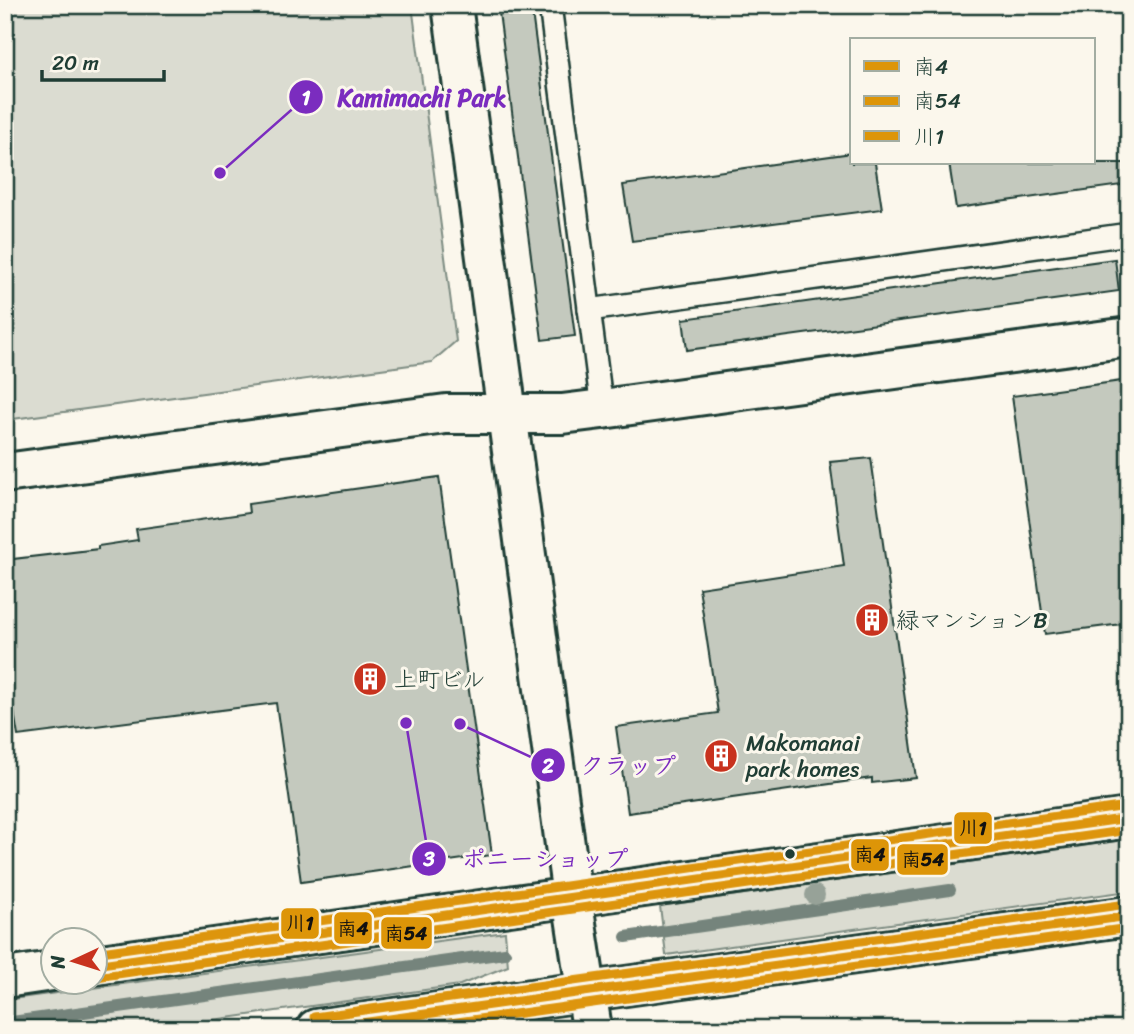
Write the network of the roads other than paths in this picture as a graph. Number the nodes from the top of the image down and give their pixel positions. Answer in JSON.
{"nodes":[{"id":1,"x":452,"y":5,"type":"edge"},
{"id":2,"x":550,"y":5,"type":"edge"},
{"id":3,"x":1129,"y":234,"type":"edge"},
{"id":4,"x":589,"y":310,"type":"junction"},
{"id":5,"x":1129,"y":337,"type":"edge"},
{"id":6,"x":601,"y":409,"type":"junction"},
{"id":7,"x":506,"y":414,"type":"junction"},
{"id":8,"x":5,"y":473,"type":"edge"},
{"id":9,"x":1129,"y":818,"type":"edge"},
{"id":10,"x":572,"y":897,"type":"junction"},
{"id":11,"x":1129,"y":916,"type":"edge"},
{"id":12,"x":108,"y":963,"type":"edge"},
{"id":13,"x":38,"y":973,"type":"edge"},
{"id":14,"x":5,"y":978,"type":"edge"},
{"id":15,"x":587,"y":990,"type":"junction"},
{"id":16,"x":316,"y":1029,"type":"edge"},
{"id":17,"x":592,"y":1029,"type":"edge"}],
"edges":[{"from":1,"to":7,"type":"street"},
{"from":2,"to":4,"type":"lane"},
{"from":3,"to":4,"type":"lane"},
{"from":4,"to":6,"type":"lane"},
{"from":5,"to":6,"type":"street"},
{"from":6,"to":7,"type":"street"},
{"from":7,"to":8,"type":"street"},
{"from":7,"to":10,"type":"street"},
{"from":9,"to":10,"type":"street"},
{"from":10,"to":12,"type":"street"},
{"from":10,"to":15,"type":"street"},
{"from":11,"to":15,"type":"street"},
{"from":13,"to":14,"type":"street"},
{"from":15,"to":16,"type":"street"},
{"from":15,"to":17,"type":"street"}]}
